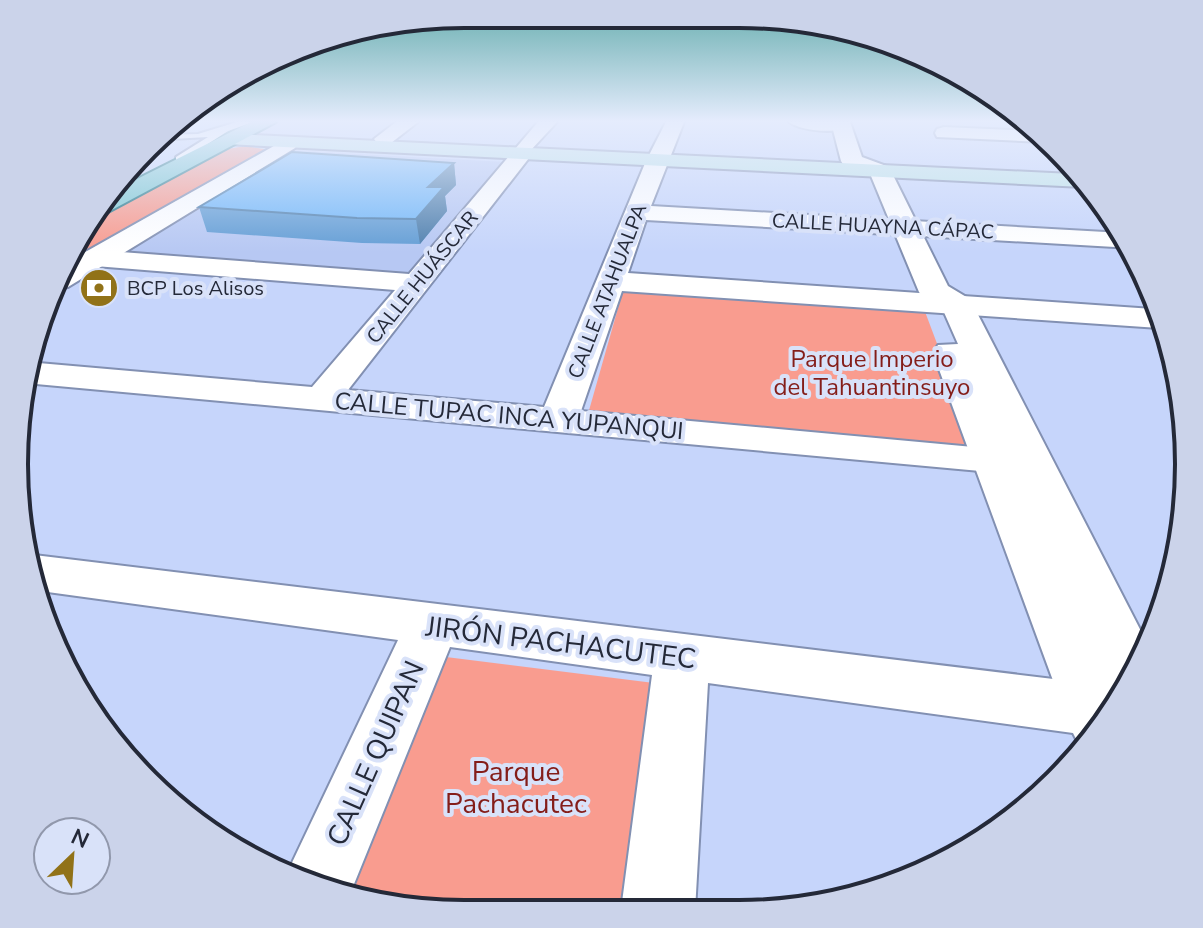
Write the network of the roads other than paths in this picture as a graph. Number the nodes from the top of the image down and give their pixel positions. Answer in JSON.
{"nodes":[{"id":1,"x":168,"y":165,"type":"edge"},
{"id":2,"x":175,"y":165,"type":"edge"},
{"id":3,"x":252,"y":165,"type":"edge"},
{"id":4,"x":512,"y":165,"type":"edge"},
{"id":5,"x":655,"y":165,"type":"edge"},
{"id":6,"x":834,"y":165,"type":"edge"},
{"id":7,"x":834,"y":165,"type":"edge"},
{"id":8,"x":866,"y":167,"type":"junction"},
{"id":9,"x":968,"y":167,"type":"joint"},
{"id":10,"x":1062,"y":172,"type":"edge"},
{"id":11,"x":1070,"y":180,"type":"edge"},
{"id":12,"x":131,"y":183,"type":"edge"},
{"id":13,"x":122,"y":195,"type":"edge"},
{"id":14,"x":637,"y":212,"type":"junction"},
{"id":15,"x":906,"y":228,"type":"junction"},
{"id":16,"x":1113,"y":240,"type":"edge"},
{"id":17,"x":95,"y":258,"type":"junction"},
{"id":18,"x":73,"y":271,"type":"edge"},
{"id":19,"x":611,"y":281,"type":"junction"},
{"id":20,"x":418,"y":283,"type":"junction"},
{"id":21,"x":943,"y":304,"type":"junction"},
{"id":22,"x":1150,"y":319,"type":"edge"},
{"id":23,"x":37,"y":374,"type":"edge"},
{"id":24,"x":322,"y":399,"type":"junction"},
{"id":25,"x":558,"y":420,"type":"junction"},
{"id":26,"x":991,"y":459,"type":"junction"},
{"id":27,"x":42,"y":573,"type":"edge"},
{"id":28,"x":432,"y":625,"type":"junction"},
{"id":29,"x":682,"y":657,"type":"junction"},
{"id":30,"x":1127,"y":662,"type":"edge"},
{"id":31,"x":1096,"y":714,"type":"edge"},
{"id":32,"x":1094,"y":717,"type":"edge"},
{"id":33,"x":322,"y":876,"type":"edge"},
{"id":34,"x":659,"y":900,"type":"edge"}],
"edges":[{"from":1,"to":12,"type":"lane"},
{"from":2,"to":13,"type":"main road"},
{"from":3,"to":17,"type":"street"},
{"from":4,"to":20,"type":"street","name":"CALLE HUÁSCAR"},
{"from":5,"to":14,"type":"street","name":"CALLE ATAHUALPA"},
{"from":6,"to":8,"type":"main road"},
{"from":7,"to":8,"type":"main road"},
{"from":8,"to":9,"type":"main road"},
{"from":8,"to":11,"type":"main road"},
{"from":8,"to":15,"type":"street"},
{"from":9,"to":10,"type":"main road"},
{"from":14,"to":15,"type":"street","name":"CALLE HUAYNA CÁPAC"},
{"from":14,"to":19,"type":"street","name":"CALLE ATAHUALPA"},
{"from":15,"to":16,"type":"street","name":"CALLE HUAYNA CÁPAC"},
{"from":15,"to":21,"type":"street"},
{"from":17,"to":18,"type":"street"},
{"from":17,"to":20,"type":"street"},
{"from":19,"to":21,"type":"street"},
{"from":19,"to":25,"type":"street","name":"CALLE ATAHUALPA"},
{"from":20,"to":24,"type":"street","name":"CALLE HUÁSCAR"},
{"from":21,"to":22,"type":"street"},
{"from":21,"to":26,"type":"street"},
{"from":21,"to":30,"type":"street"},
{"from":23,"to":24,"type":"street","name":"CALLE TUPAC INCA YUPANQUI"},
{"from":24,"to":25,"type":"street","name":"CALLE TUPAC INCA YUPANQUI"},
{"from":25,"to":26,"type":"street","name":"CALLE TUPAC INCA YUPANQUI"},
{"from":26,"to":31,"type":"street"},
{"from":27,"to":28,"type":"street","name":"JIRÓN PACHACUTEC"},
{"from":28,"to":29,"type":"street","name":"JIRÓN PACHACUTEC"},
{"from":28,"to":33,"type":"street","name":"CALLE QUIPAN"},
{"from":29,"to":32,"type":"street","name":"JIRÓN PACHACUTEC"},
{"from":29,"to":34,"type":"street"}]}
